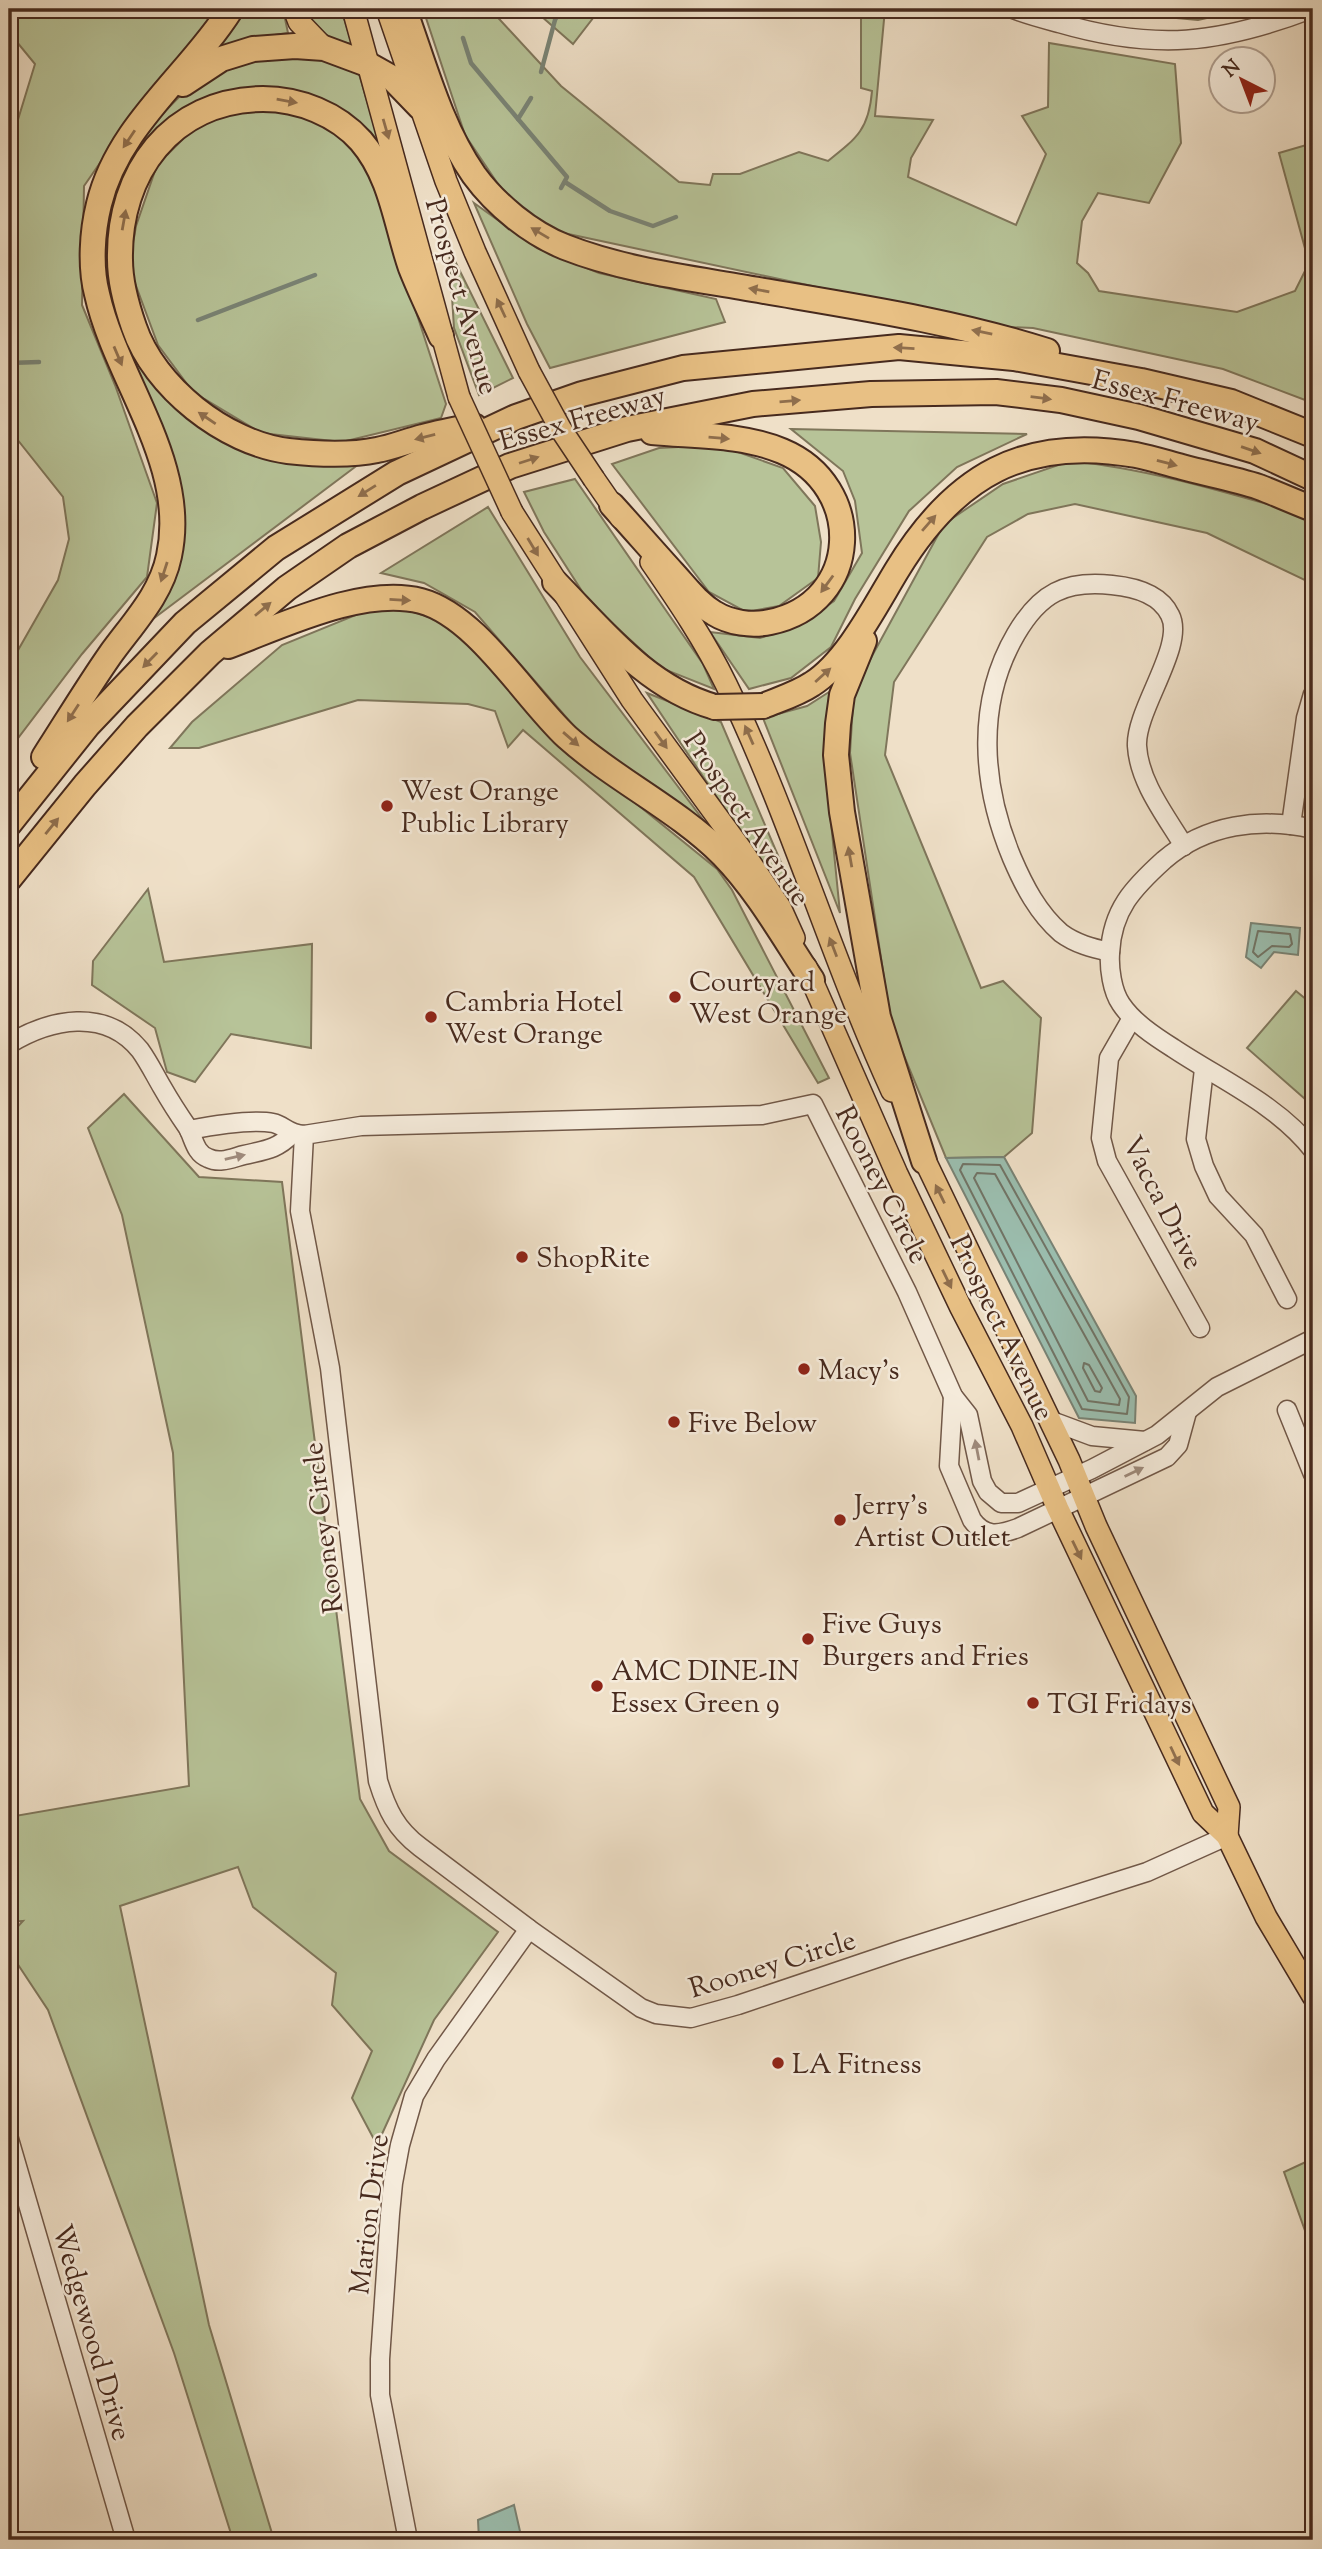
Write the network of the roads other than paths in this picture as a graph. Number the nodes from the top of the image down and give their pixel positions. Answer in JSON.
{"nodes":[{"id":1,"x":231,"y":9,"type":"edge"},
{"id":2,"x":294,"y":9,"type":"edge"},
{"id":3,"x":353,"y":9,"type":"edge"},
{"id":4,"x":387,"y":9,"type":"edge"},
{"id":5,"x":404,"y":9,"type":"edge"},
{"id":6,"x":1013,"y":9,"type":"edge"},
{"id":7,"x":1311,"y":9,"type":"edge"},
{"id":8,"x":1278,"y":15,"type":"edge"},
{"id":9,"x":324,"y":48,"type":"junction"},
{"id":10,"x":367,"y":64,"type":"junction"},
{"id":11,"x":420,"y":107,"type":"junction"},
{"id":12,"x":150,"y":110,"type":"junction"},
{"id":13,"x":441,"y":336,"type":"junction"},
{"id":14,"x":1141,"y":381,"type":"junction"},
{"id":15,"x":516,"y":417,"type":"junction"},
{"id":16,"x":626,"y":429,"type":"junction"},
{"id":17,"x":1313,"y":435,"type":"edge"},
{"id":18,"x":1313,"y":478,"type":"edge"},
{"id":19,"x":612,"y":505,"type":"junction"},
{"id":20,"x":1313,"y":509,"type":"edge"},
{"id":21,"x":891,"y":579,"type":"junction"},
{"id":22,"x":555,"y":582,"type":"junction"},
{"id":23,"x":210,"y":653,"type":"junction"},
{"id":24,"x":1313,"y":694,"type":"edge"},
{"id":25,"x":1309,"y":719,"type":"edge"},
{"id":26,"x":9,"y":812,"type":"edge"},
{"id":27,"x":9,"y":824,"type":"edge"},
{"id":28,"x":1291,"y":825,"type":"junction"},
{"id":29,"x":1313,"y":829,"type":"edge"},
{"id":30,"x":1184,"y":846,"type":"junction"},
{"id":31,"x":9,"y":879,"type":"edge"},
{"id":32,"x":1110,"y":952,"type":"junction"},
{"id":33,"x":812,"y":980,"type":"junction"},
{"id":34,"x":1132,"y":1018,"type":"junction"},
{"id":35,"x":9,"y":1044,"type":"edge"},
{"id":36,"x":1204,"y":1069,"type":"junction"},
{"id":37,"x":189,"y":1130,"type":"junction"},
{"id":38,"x":298,"y":1135,"type":"junction"},
{"id":39,"x":1313,"y":1150,"type":"edge"},
{"id":40,"x":924,"y":1161,"type":"junction"},
{"id":41,"x":1287,"y":1299,"type":"dead end"},
{"id":42,"x":1200,"y":1328,"type":"dead end"},
{"id":43,"x":1313,"y":1339,"type":"edge"},
{"id":44,"x":953,"y":1396,"type":"junction"},
{"id":45,"x":1287,"y":1410,"type":"dead end"},
{"id":46,"x":1187,"y":1412,"type":"junction"},
{"id":47,"x":1049,"y":1420,"type":"junction"},
{"id":48,"x":1145,"y":1441,"type":"junction"},
{"id":49,"x":1313,"y":1474,"type":"edge"},
{"id":50,"x":1075,"y":1477,"type":"junction"},
{"id":51,"x":1049,"y":1488,"type":"junction"},
{"id":52,"x":1083,"y":1497,"type":"junction"},
{"id":53,"x":1058,"y":1509,"type":"junction"},
{"id":54,"x":1227,"y":1836,"type":"junction"},
{"id":55,"x":529,"y":1929,"type":"junction"},
{"id":56,"x":1313,"y":1996,"type":"edge"},
{"id":57,"x":9,"y":2139,"type":"edge"},
{"id":58,"x":126,"y":2540,"type":"edge"},
{"id":59,"x":408,"y":2540,"type":"edge"}],
"edges":[{"from":1,"to":12,"type":"highway"},
{"from":2,"to":9,"type":"main road"},
{"from":3,"to":10,"type":"main road","name":"Prospect Avenue"},
{"from":4,"to":11,"type":"main road","name":"Prospect Avenue"},
{"from":14,"to":5,"type":"highway","one_way":true},
{"from":6,"to":8,"type":"street"},
{"from":7,"to":8,"type":"street"},
{"from":9,"to":10,"type":"highway"},
{"from":9,"to":12,"type":"highway"},
{"from":10,"to":11,"type":"highway"},
{"from":10,"to":13,"type":"main road","name":"Prospect Avenue","one_way":true},
{"from":19,"to":11,"type":"main road","name":"Prospect Avenue","one_way":true,"bridge":true},
{"from":12,"to":26,"type":"highway","one_way":true},
{"from":15,"to":13,"type":"highway","one_way":true},
{"from":13,"to":22,"type":"main road","name":"Prospect Avenue","one_way":true,"bridge":true},
{"from":14,"to":15,"type":"highway","name":"Essex Freeway","one_way":true},
{"from":14,"to":17,"type":"highway","name":"Essex Freeway"},
{"from":15,"to":27,"type":"highway","name":"Essex Freeway","one_way":true},
{"from":16,"to":18,"type":"highway","name":"Essex Freeway","one_way":true},
{"from":16,"to":19,"type":"highway","one_way":true},
{"from":23,"to":16,"type":"highway","name":"Essex Freeway","one_way":true},
{"from":40,"to":19,"type":"main road","name":"Prospect Avenue","one_way":true},
{"from":21,"to":20,"type":"highway","one_way":true},
{"from":22,"to":21,"type":"highway","one_way":true,"bridge":true},
{"from":40,"to":21,"type":"highway","one_way":true},
{"from":22,"to":33,"type":"main road","name":"Prospect Avenue","one_way":true},
{"from":31,"to":23,"type":"highway","name":"Essex Freeway","one_way":true},
{"from":23,"to":33,"type":"highway","one_way":true},
{"from":24,"to":25,"type":"street"},
{"from":25,"to":28,"type":"street"},
{"from":28,"to":29,"type":"street"},
{"from":28,"to":30,"type":"street"},
{"from":30,"to":32,"type":"street"},
{"from":30,"to":32,"type":"street"},
{"from":32,"to":34,"type":"street"},
{"from":33,"to":51,"type":"main road","name":"Prospect Avenue","one_way":true},
{"from":34,"to":36,"type":"street"},
{"from":34,"to":42,"type":"street","name":"Vacca Drive"},
{"from":35,"to":37,"type":"street"},
{"from":36,"to":39,"type":"street"},
{"from":36,"to":41,"type":"street"},
{"from":37,"to":38,"type":"street"},
{"from":37,"to":38,"type":"street","one_way":true},
{"from":38,"to":44,"type":"street","name":"Rooney Circle"},
{"from":38,"to":55,"type":"street","name":"Rooney Circle"},
{"from":47,"to":40,"type":"main road","name":"Prospect Avenue","one_way":true},
{"from":43,"to":46,"type":"street","name":"Rooney Circle"},
{"from":51,"to":44,"type":"street","name":"Rooney Circle","one_way":true},
{"from":44,"to":53,"type":"street","name":"Rooney Circle"},
{"from":45,"to":49,"type":"street"},
{"from":46,"to":48,"type":"street","name":"Rooney Circle"},
{"from":52,"to":46,"type":"street","one_way":true},
{"from":47,"to":48,"type":"street"},
{"from":47,"to":50,"type":"main road","name":"Prospect Avenue"},
{"from":48,"to":50,"type":"street","name":"Rooney Circle"},
{"from":50,"to":51,"type":"street","name":"Rooney Circle"},
{"from":50,"to":52,"type":"main road","name":"Prospect Avenue"},
{"from":51,"to":53,"type":"main road","name":"Prospect Avenue"},
{"from":52,"to":53,"type":"street"},
{"from":52,"to":54,"type":"main road","name":"Prospect Avenue"},
{"from":53,"to":54,"type":"main road","name":"Prospect Avenue","one_way":true},
{"from":54,"to":55,"type":"street","name":"Rooney Circle"},
{"from":54,"to":56,"type":"main road","name":"Prospect Avenue"},
{"from":55,"to":59,"type":"street","name":"Marion Drive"},
{"from":57,"to":58,"type":"street","name":"Wedgewood Drive"}]}
